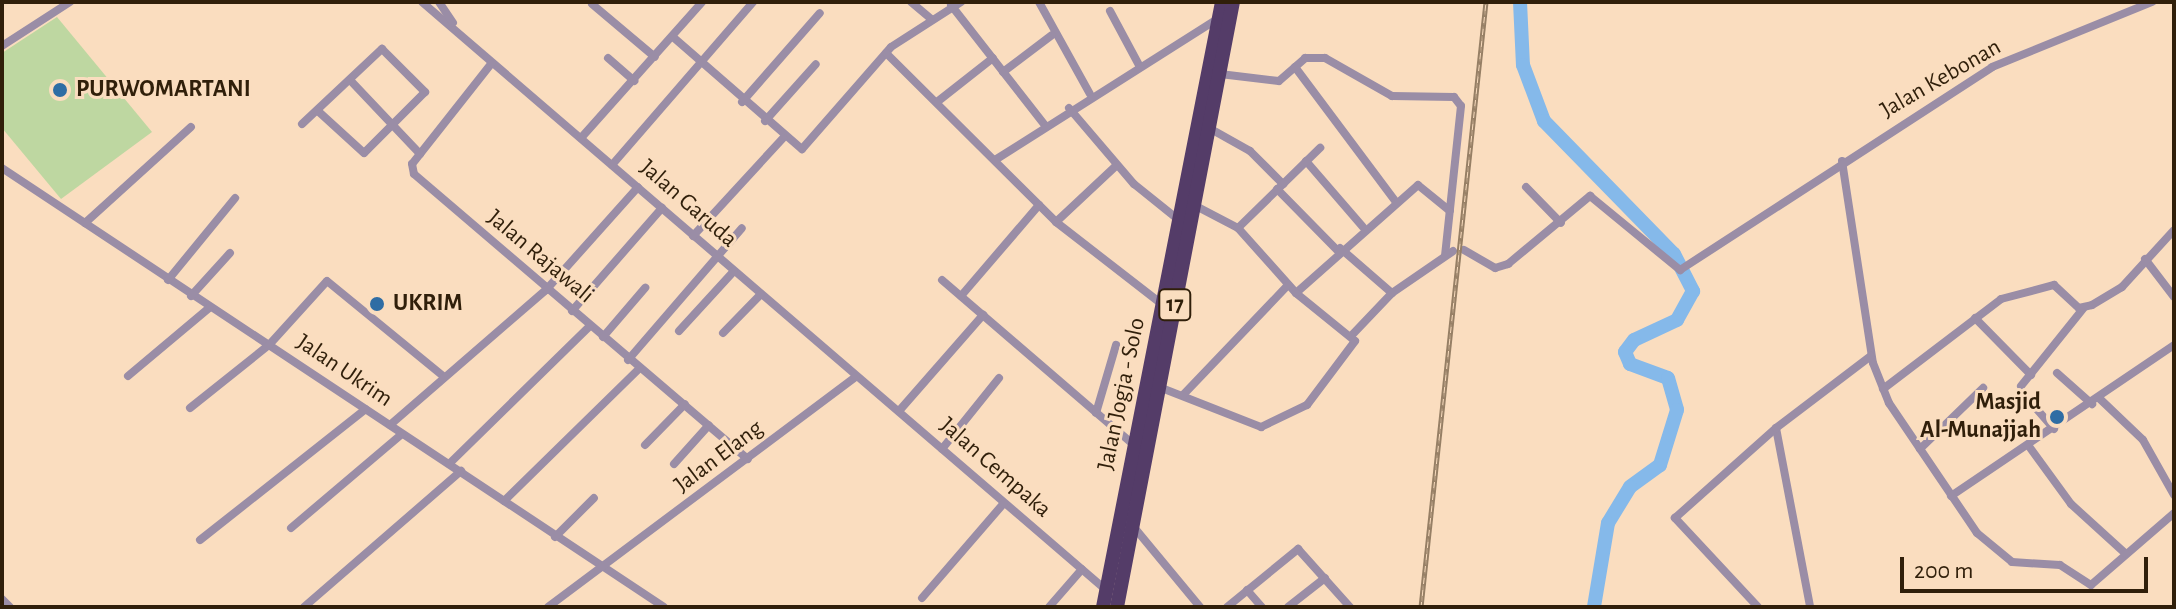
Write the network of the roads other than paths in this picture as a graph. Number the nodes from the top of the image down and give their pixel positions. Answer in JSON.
{"nodes":[{"id":1,"x":70,"y":2,"type":"edge"},
{"id":2,"x":422,"y":2,"type":"edge"},
{"id":3,"x":439,"y":2,"type":"edge"},
{"id":4,"x":702,"y":2,"type":"edge"},
{"id":5,"x":753,"y":2,"type":"edge"},
{"id":6,"x":911,"y":2,"type":"edge"},
{"id":7,"x":1039,"y":2,"type":"edge"},
{"id":8,"x":1222,"y":2,"type":"edge"},
{"id":9,"x":1233,"y":2,"type":"edge"},
{"id":10,"x":2152,"y":2,"type":"edge"},
{"id":11,"x":957,"y":3,"type":"edge"},
{"id":12,"x":592,"y":4,"type":"edge"},
{"id":13,"x":1110,"y":11,"type":"dead end"},
{"id":14,"x":820,"y":13,"type":"dead end"},
{"id":15,"x":1219,"y":18,"type":"junction"},
{"id":16,"x":931,"y":19,"type":"junction"},
{"id":17,"x":458,"y":30,"type":"junction"},
{"id":18,"x":1052,"y":35,"type":"junction"},
{"id":19,"x":673,"y":37,"type":"junction"},
{"id":20,"x":2,"y":46,"type":"edge"},
{"id":21,"x":886,"y":53,"type":"junction"},
{"id":22,"x":655,"y":57,"type":"junction"},
{"id":23,"x":608,"y":58,"type":"dead end"},
{"id":24,"x":993,"y":58,"type":"junction"},
{"id":25,"x":700,"y":63,"type":"junction"},
{"id":26,"x":491,"y":64,"type":"junction"},
{"id":27,"x":816,"y":64,"type":"dead end"},
{"id":28,"x":1139,"y":65,"type":"junction"},
{"id":29,"x":1295,"y":67,"type":"junction"},
{"id":30,"x":1003,"y":72,"type":"junction"},
{"id":31,"x":1220,"y":74,"type":"junction"},
{"id":32,"x":350,"y":80,"type":"junction"},
{"id":33,"x":634,"y":81,"type":"junction"},
{"id":34,"x":1090,"y":94,"type":"junction"},
{"id":35,"x":742,"y":102,"type":"junction"},
{"id":36,"x":937,"y":102,"type":"junction"},
{"id":37,"x":1069,"y":108,"type":"junction"},
{"id":38,"x":318,"y":111,"type":"junction"},
{"id":39,"x":765,"y":121,"type":"junction"},
{"id":40,"x":302,"y":124,"type":"dead end"},
{"id":41,"x":1044,"y":124,"type":"junction"},
{"id":42,"x":191,"y":127,"type":"dead end"},
{"id":43,"x":394,"y":128,"type":"junction"},
{"id":44,"x":1209,"y":128,"type":"junction"},
{"id":45,"x":581,"y":138,"type":"junction"},
{"id":46,"x":783,"y":138,"type":"junction"},
{"id":47,"x":1320,"y":148,"type":"dead end"},
{"id":48,"x":420,"y":154,"type":"junction"},
{"id":49,"x":995,"y":160,"type":"junction"},
{"id":50,"x":1306,"y":161,"type":"junction"},
{"id":51,"x":1842,"y":161,"type":"junction"},
{"id":52,"x":612,"y":165,"type":"junction"},
{"id":53,"x":1117,"y":165,"type":"junction"},
{"id":54,"x":2,"y":168,"type":"edge"},
{"id":55,"x":1280,"y":186,"type":"junction"},
{"id":56,"x":638,"y":187,"type":"junction"},
{"id":57,"x":1526,"y":187,"type":"dead end"},
{"id":58,"x":235,"y":198,"type":"dead end"},
{"id":59,"x":1396,"y":202,"type":"junction"},
{"id":60,"x":1039,"y":205,"type":"junction"},
{"id":61,"x":1196,"y":206,"type":"junction"},
{"id":62,"x":662,"y":208,"type":"junction"},
{"id":63,"x":1450,"y":211,"type":"junction"},
{"id":64,"x":1179,"y":220,"type":"junction"},
{"id":65,"x":1056,"y":222,"type":"junction"},
{"id":66,"x":85,"y":223,"type":"junction"},
{"id":67,"x":1561,"y":223,"type":"junction"},
{"id":68,"x":1363,"y":227,"type":"junction"},
{"id":69,"x":742,"y":228,"type":"dead end"},
{"id":70,"x":1238,"y":228,"type":"junction"},
{"id":71,"x":2174,"y":230,"type":"edge"},
{"id":72,"x":693,"y":236,"type":"junction"},
{"id":73,"x":1339,"y":250,"type":"junction"},
{"id":74,"x":1464,"y":250,"type":"dead end"},
{"id":75,"x":230,"y":253,"type":"dead end"},
{"id":76,"x":717,"y":257,"type":"junction"},
{"id":77,"x":2145,"y":259,"type":"junction"},
{"id":78,"x":734,"y":271,"type":"junction"},
{"id":79,"x":168,"y":280,"type":"junction"},
{"id":80,"x":942,"y":280,"type":"dead end"},
{"id":81,"x":1288,"y":285,"type":"junction"},
{"id":82,"x":645,"y":288,"type":"dead end"},
{"id":83,"x":546,"y":290,"type":"junction"},
{"id":84,"x":1296,"y":293,"type":"junction"},
{"id":85,"x":1392,"y":293,"type":"junction"},
{"id":86,"x":761,"y":294,"type":"junction"},
{"id":87,"x":191,"y":296,"type":"junction"},
{"id":88,"x":961,"y":296,"type":"junction"},
{"id":89,"x":2174,"y":297,"type":"edge"},
{"id":90,"x":1169,"y":306,"type":"junction"},
{"id":91,"x":209,"y":308,"type":"junction"},
{"id":92,"x":2083,"y":309,"type":"junction"},
{"id":93,"x":572,"y":311,"type":"junction"},
{"id":94,"x":983,"y":315,"type":"junction"},
{"id":95,"x":1975,"y":318,"type":"junction"},
{"id":96,"x":590,"y":326,"type":"junction"},
{"id":97,"x":679,"y":331,"type":"dead end"},
{"id":98,"x":723,"y":333,"type":"dead end"},
{"id":99,"x":1354,"y":336,"type":"junction"},
{"id":100,"x":603,"y":337,"type":"junction"},
{"id":101,"x":269,"y":345,"type":"junction"},
{"id":102,"x":1116,"y":345,"type":"dead end"},
{"id":103,"x":2174,"y":345,"type":"edge"},
{"id":104,"x":1871,"y":356,"type":"junction"},
{"id":105,"x":628,"y":360,"type":"junction"},
{"id":106,"x":639,"y":369,"type":"junction"},
{"id":107,"x":2057,"y":373,"type":"dead end"},
{"id":108,"x":2031,"y":375,"type":"junction"},
{"id":109,"x":128,"y":376,"type":"dead end"},
{"id":110,"x":443,"y":376,"type":"junction"},
{"id":111,"x":856,"y":377,"type":"junction"},
{"id":112,"x":999,"y":378,"type":"dead end"},
{"id":113,"x":2021,"y":386,"type":"dead end"},
{"id":114,"x":1159,"y":387,"type":"junction"},
{"id":115,"x":1983,"y":388,"type":"dead end"},
{"id":116,"x":1883,"y":389,"type":"junction"},
{"id":117,"x":1183,"y":395,"type":"junction"},
{"id":118,"x":2096,"y":401,"type":"junction"},
{"id":119,"x":685,"y":404,"type":"junction"},
{"id":120,"x":2035,"y":407,"type":"dead end"},
{"id":121,"x":190,"y":408,"type":"dead end"},
{"id":122,"x":366,"y":409,"type":"junction"},
{"id":123,"x":899,"y":411,"type":"junction"},
{"id":124,"x":1096,"y":413,"type":"junction"},
{"id":125,"x":390,"y":425,"type":"junction"},
{"id":126,"x":709,"y":425,"type":"junction"},
{"id":127,"x":1776,"y":428,"type":"junction"},
{"id":128,"x":2054,"y":429,"type":"junction"},
{"id":129,"x":402,"y":434,"type":"junction"},
{"id":130,"x":1133,"y":444,"type":"junction"},
{"id":131,"x":645,"y":445,"type":"dead end"},
{"id":132,"x":2028,"y":445,"type":"junction"},
{"id":133,"x":942,"y":449,"type":"junction"},
{"id":134,"x":1920,"y":449,"type":"junction"},
{"id":135,"x":748,"y":459,"type":"junction"},
{"id":136,"x":449,"y":464,"type":"junction"},
{"id":137,"x":674,"y":464,"type":"dead end"},
{"id":138,"x":461,"y":471,"type":"junction"},
{"id":139,"x":2174,"y":495,"type":"edge"},
{"id":140,"x":1951,"y":496,"type":"junction"},
{"id":141,"x":594,"y":498,"type":"dead end"},
{"id":142,"x":504,"y":501,"type":"junction"},
{"id":143,"x":1004,"y":503,"type":"junction"},
{"id":144,"x":2174,"y":513,"type":"edge"},
{"id":145,"x":1133,"y":526,"type":"junction"},
{"id":146,"x":291,"y":528,"type":"dead end"},
{"id":147,"x":555,"y":537,"type":"junction"},
{"id":148,"x":200,"y":540,"type":"dead end"},
{"id":149,"x":2126,"y":554,"type":"junction"},
{"id":150,"x":604,"y":567,"type":"junction"},
{"id":151,"x":1082,"y":569,"type":"junction"},
{"id":152,"x":1325,"y":578,"type":"junction"},
{"id":153,"x":1106,"y":590,"type":"junction"},
{"id":154,"x":1247,"y":590,"type":"junction"},
{"id":155,"x":922,"y":598,"type":"dead end"},
{"id":156,"x":2,"y":599,"type":"edge"},
{"id":157,"x":1197,"y":603,"type":"edge"},
{"id":158,"x":10,"y":607,"type":"edge"},
{"id":159,"x":304,"y":607,"type":"edge"},
{"id":160,"x":548,"y":607,"type":"edge"},
{"id":161,"x":664,"y":607,"type":"edge"},
{"id":162,"x":1049,"y":607,"type":"edge"},
{"id":163,"x":1103,"y":607,"type":"edge"},
{"id":164,"x":1117,"y":607,"type":"edge"},
{"id":165,"x":1184,"y":607,"type":"edge"},
{"id":166,"x":1227,"y":607,"type":"edge"},
{"id":167,"x":1262,"y":607,"type":"edge"},
{"id":168,"x":1288,"y":607,"type":"edge"},
{"id":169,"x":1350,"y":607,"type":"edge"},
{"id":170,"x":1758,"y":607,"type":"edge"},
{"id":171,"x":1810,"y":607,"type":"edge"}],
"edges":[{"from":1,"to":20,"type":"street"},
{"from":2,"to":17,"type":"street"},
{"from":3,"to":17,"type":"street"},
{"from":4,"to":19,"type":"street"},
{"from":5,"to":25,"type":"street"},
{"from":6,"to":16,"type":"street"},
{"from":7,"to":18,"type":"street"},
{"from":8,"to":15,"type":"highway","name":"Jalan Jogja - Solo","number":"17"},
{"from":9,"to":31,"type":"highway","name":"Jalan Jogja - Solo","number":"17"},
{"from":10,"to":51,"type":"street","name":"Jalan Kebonan"},
{"from":11,"to":16,"type":"street"},
{"from":11,"to":24,"type":"street"},
{"from":12,"to":22,"type":"street"},
{"from":13,"to":28,"type":"street"},
{"from":14,"to":35,"type":"street"},
{"from":15,"to":28,"type":"street"},
{"from":15,"to":64,"type":"highway","name":"Jalan Jogja - Solo","number":"17"},
{"from":16,"to":21,"type":"street"},
{"from":17,"to":26,"type":"street","name":"Jalan Garuda"},
{"from":18,"to":30,"type":"street"},
{"from":18,"to":34,"type":"street"},
{"from":19,"to":22,"type":"street"},
{"from":19,"to":25,"type":"street"},
{"from":21,"to":36,"type":"street"},
{"from":21,"to":46,"type":"street"},
{"from":22,"to":33,"type":"street"},
{"from":23,"to":33,"type":"street"},
{"from":24,"to":30,"type":"street"},
{"from":24,"to":36,"type":"street"},
{"from":25,"to":35,"type":"street"},
{"from":25,"to":52,"type":"street"},
{"from":26,"to":45,"type":"street","name":"Jalan Garuda"},
{"from":26,"to":48,"type":"street"},
{"from":27,"to":39,"type":"street"},
{"from":28,"to":34,"type":"street"},
{"from":29,"to":31,"type":"street"},
{"from":29,"to":59,"type":"street"},
{"from":29,"to":63,"type":"street"},
{"from":30,"to":41,"type":"street"},
{"from":31,"to":44,"type":"highway","name":"Jalan Jogja - Solo","number":"17"},
{"from":32,"to":38,"type":"street"},
{"from":32,"to":43,"type":"street"},
{"from":32,"to":43,"type":"street"},
{"from":33,"to":45,"type":"street"},
{"from":34,"to":37,"type":"street"},
{"from":35,"to":39,"type":"street"},
{"from":36,"to":49,"type":"street"},
{"from":37,"to":41,"type":"street"},
{"from":37,"to":53,"type":"street"},
{"from":38,"to":40,"type":"street"},
{"from":38,"to":43,"type":"street"},
{"from":39,"to":46,"type":"street"},
{"from":41,"to":49,"type":"street"},
{"from":42,"to":66,"type":"street"},
{"from":43,"to":48,"type":"street"},
{"from":44,"to":55,"type":"street"},
{"from":44,"to":61,"type":"highway","name":"Jalan Jogja - Solo","number":"17"},
{"from":45,"to":52,"type":"street","name":"Jalan Garuda"},
{"from":46,"to":72,"type":"street"},
{"from":47,"to":50,"type":"street"},
{"from":48,"to":83,"type":"street","name":"Jalan Rajawali"},
{"from":49,"to":60,"type":"street"},
{"from":50,"to":55,"type":"street"},
{"from":50,"to":68,"type":"street"},
{"from":51,"to":67,"type":"street","name":"Jalan Kebonan"},
{"from":51,"to":104,"type":"street"},
{"from":52,"to":56,"type":"street","name":"Jalan Garuda"},
{"from":53,"to":64,"type":"street"},
{"from":53,"to":65,"type":"street"},
{"from":54,"to":66,"type":"street","name":"Jalan Ukrim"},
{"from":55,"to":70,"type":"street"},
{"from":55,"to":73,"type":"street"},
{"from":56,"to":62,"type":"street","name":"Jalan Garuda"},
{"from":56,"to":83,"type":"street"},
{"from":57,"to":67,"type":"street"},
{"from":58,"to":79,"type":"street"},
{"from":59,"to":63,"type":"street"},
{"from":59,"to":68,"type":"street"},
{"from":60,"to":65,"type":"street"},
{"from":60,"to":88,"type":"street"},
{"from":61,"to":70,"type":"street"},
{"from":61,"to":90,"type":"highway","name":"Jalan Jogja - Solo","number":"17"},
{"from":62,"to":72,"type":"street","name":"Jalan Garuda"},
{"from":62,"to":93,"type":"street"},
{"from":63,"to":85,"type":"street"},
{"from":64,"to":90,"type":"highway","name":"Jalan Jogja - Solo","number":"17"},
{"from":65,"to":90,"type":"street"},
{"from":66,"to":79,"type":"street","name":"Jalan Ukrim"},
{"from":67,"to":74,"type":"street"},
{"from":68,"to":73,"type":"street"},
{"from":69,"to":76,"type":"street"},
{"from":70,"to":81,"type":"street"},
{"from":71,"to":77,"type":"street"},
{"from":72,"to":76,"type":"street","name":"Jalan Garuda"},
{"from":73,"to":84,"type":"street"},
{"from":73,"to":85,"type":"street"},
{"from":75,"to":87,"type":"street"},
{"from":76,"to":78,"type":"street","name":"Jalan Garuda"},
{"from":76,"to":105,"type":"street"},
{"from":77,"to":89,"type":"street"},
{"from":77,"to":92,"type":"street"},
{"from":78,"to":86,"type":"street","name":"Jalan Garuda"},
{"from":78,"to":97,"type":"street"},
{"from":79,"to":87,"type":"street","name":"Jalan Ukrim"},
{"from":80,"to":88,"type":"street"},
{"from":81,"to":84,"type":"street"},
{"from":81,"to":117,"type":"street"},
{"from":82,"to":100,"type":"street"},
{"from":83,"to":93,"type":"street","name":"Jalan Rajawali"},
{"from":83,"to":110,"type":"street"},
{"from":84,"to":99,"type":"street"},
{"from":85,"to":99,"type":"street"},
{"from":86,"to":98,"type":"street"},
{"from":86,"to":111,"type":"street","name":"Jalan Garuda"},
{"from":87,"to":91,"type":"street","name":"Jalan Ukrim"},
{"from":88,"to":94,"type":"street"},
{"from":90,"to":114,"type":"highway","name":"Jalan Jogja - Solo","number":"17"},
{"from":90,"to":130,"type":"highway","name":"Jalan Jogja - Solo","number":"17"},
{"from":91,"to":101,"type":"street","name":"Jalan Ukrim"},
{"from":91,"to":109,"type":"street"},
{"from":92,"to":95,"type":"street"},
{"from":92,"to":108,"type":"street"},
{"from":93,"to":96,"type":"street","name":"Jalan Rajawali"},
{"from":94,"to":123,"type":"street"},
{"from":94,"to":124,"type":"street"},
{"from":95,"to":108,"type":"street"},
{"from":95,"to":116,"type":"street"},
{"from":96,"to":100,"type":"street","name":"Jalan Rajawali"},
{"from":96,"to":136,"type":"street"},
{"from":99,"to":117,"type":"street"},
{"from":100,"to":105,"type":"street","name":"Jalan Rajawali"},
{"from":101,"to":110,"type":"street"},
{"from":101,"to":121,"type":"street"},
{"from":101,"to":122,"type":"street","name":"Jalan Ukrim"},
{"from":102,"to":124,"type":"street"},
{"from":103,"to":118,"type":"street"},
{"from":104,"to":116,"type":"street"},
{"from":104,"to":127,"type":"street"},
{"from":105,"to":106,"type":"street","name":"Jalan Rajawali"},
{"from":106,"to":119,"type":"street","name":"Jalan Rajawali"},
{"from":106,"to":142,"type":"street"},
{"from":107,"to":118,"type":"street"},
{"from":108,"to":113,"type":"street"},
{"from":110,"to":125,"type":"street"},
{"from":111,"to":123,"type":"street","name":"Jalan Cempaka"},
{"from":111,"to":135,"type":"street","name":"Jalan Elang"},
{"from":112,"to":133,"type":"street"},
{"from":114,"to":117,"type":"street"},
{"from":114,"to":145,"type":"highway","name":"Jalan Jogja - Solo","number":"17"},
{"from":115,"to":134,"type":"street"},
{"from":116,"to":134,"type":"street"},
{"from":118,"to":128,"type":"street"},
{"from":118,"to":139,"type":"street"},
{"from":119,"to":126,"type":"street","name":"Jalan Rajawali"},
{"from":119,"to":131,"type":"street"},
{"from":120,"to":128,"type":"street"},
{"from":122,"to":125,"type":"street","name":"Jalan Ukrim"},
{"from":122,"to":148,"type":"street"},
{"from":123,"to":133,"type":"street","name":"Jalan Cempaka"},
{"from":124,"to":130,"type":"street"},
{"from":125,"to":129,"type":"street","name":"Jalan Ukrim"},
{"from":126,"to":135,"type":"street","name":"Jalan Rajawali"},
{"from":126,"to":137,"type":"street"},
{"from":127,"to":170,"type":"street"},
{"from":127,"to":171,"type":"street"},
{"from":128,"to":132,"type":"street"},
{"from":129,"to":136,"type":"street","name":"Jalan Ukrim"},
{"from":129,"to":146,"type":"street"},
{"from":130,"to":153,"type":"highway","name":"Jalan Jogja - Solo","number":"17"},
{"from":132,"to":140,"type":"street"},
{"from":132,"to":149,"type":"street"},
{"from":133,"to":143,"type":"street","name":"Jalan Cempaka"},
{"from":134,"to":140,"type":"street"},
{"from":135,"to":150,"type":"street","name":"Jalan Elang"},
{"from":136,"to":138,"type":"street","name":"Jalan Ukrim"},
{"from":138,"to":142,"type":"street","name":"Jalan Ukrim"},
{"from":138,"to":159,"type":"street"},
{"from":140,"to":149,"type":"street"},
{"from":141,"to":147,"type":"street"},
{"from":142,"to":147,"type":"street","name":"Jalan Ukrim"},
{"from":143,"to":151,"type":"street","name":"Jalan Cempaka"},
{"from":143,"to":155,"type":"street"},
{"from":144,"to":149,"type":"street"},
{"from":145,"to":157,"type":"street"},
{"from":145,"to":164,"type":"highway","name":"Jalan Jogja - Solo","number":"17"},
{"from":147,"to":150,"type":"street","name":"Jalan Ukrim"},
{"from":150,"to":160,"type":"street","name":"Jalan Elang"},
{"from":150,"to":161,"type":"street","name":"Jalan Ukrim"},
{"from":151,"to":153,"type":"street","name":"Jalan Cempaka"},
{"from":151,"to":162,"type":"street"},
{"from":152,"to":154,"type":"street"},
{"from":152,"to":168,"type":"street"},
{"from":152,"to":169,"type":"street"},
{"from":153,"to":163,"type":"highway","name":"Jalan Jogja - Solo","number":"17"},
{"from":154,"to":166,"type":"street"},
{"from":154,"to":167,"type":"street"},
{"from":156,"to":158,"type":"street"},
{"from":157,"to":165,"type":"street"}]}
